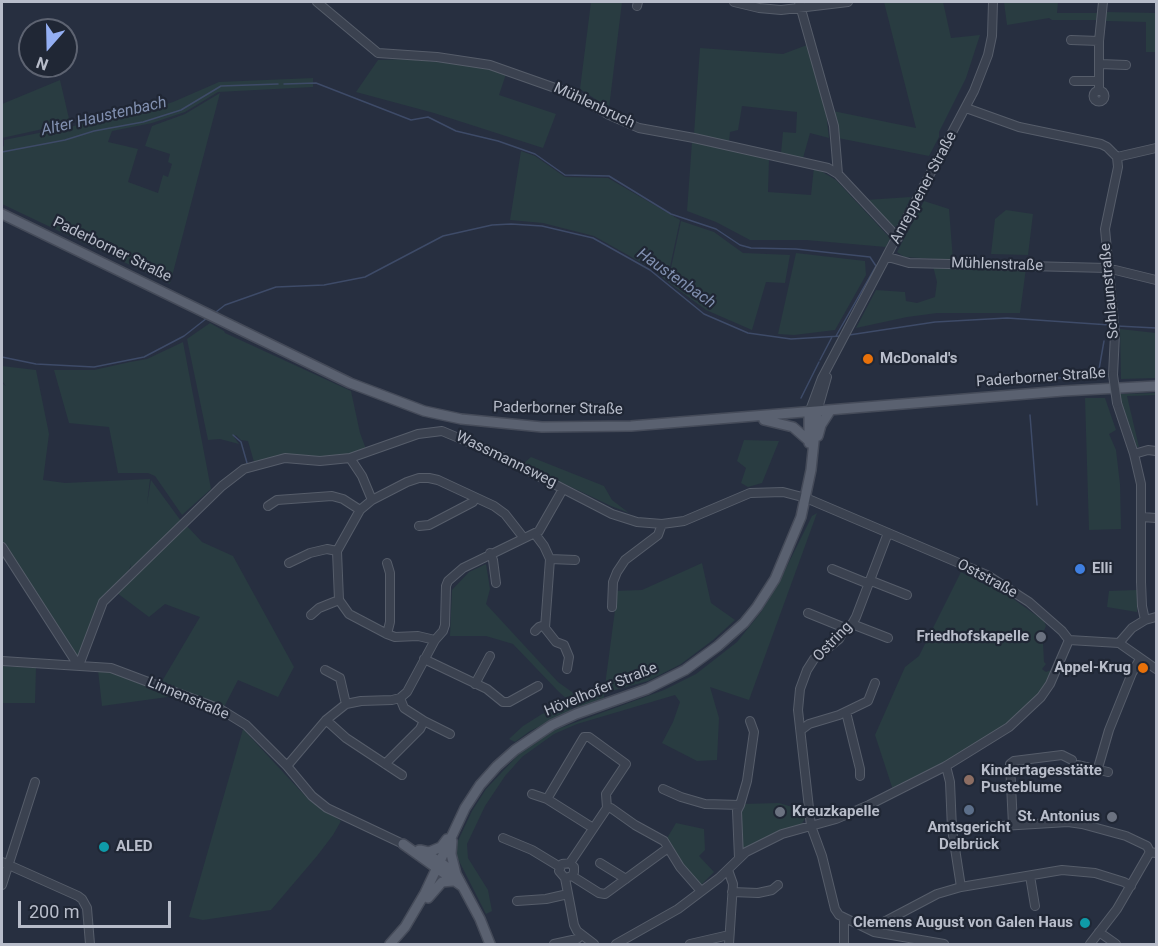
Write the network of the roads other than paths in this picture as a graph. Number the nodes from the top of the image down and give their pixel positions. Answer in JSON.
{"nodes":[{"id":1,"x":317,"y":2,"type":"edge"},
{"id":2,"x":734,"y":2,"type":"edge"},
{"id":3,"x":848,"y":2,"type":"edge"},
{"id":4,"x":993,"y":2,"type":"edge"},
{"id":5,"x":1103,"y":2,"type":"edge"},
{"id":6,"x":800,"y":5,"type":"edge"},
{"id":7,"x":1071,"y":40,"type":"dead end"},
{"id":8,"x":1099,"y":41,"type":"junction"},
{"id":9,"x":1100,"y":64,"type":"junction"},
{"id":10,"x":1126,"y":65,"type":"dead end"},
{"id":11,"x":1074,"y":81,"type":"dead end"},
{"id":12,"x":1098,"y":81,"type":"junction"},
{"id":13,"x":1099,"y":91,"type":"dead end"},
{"id":14,"x":966,"y":108,"type":"junction"},
{"id":15,"x":1156,"y":148,"type":"edge"},
{"id":16,"x":1117,"y":158,"type":"junction"},
{"id":17,"x":838,"y":174,"type":"junction"},
{"id":18,"x":2,"y":213,"type":"edge"},
{"id":19,"x":897,"y":238,"type":"junction"},
{"id":20,"x":888,"y":257,"type":"junction"},
{"id":21,"x":1107,"y":268,"type":"junction"},
{"id":22,"x":1156,"y":280,"type":"edge"},
{"id":23,"x":1156,"y":386,"type":"edge"},
{"id":24,"x":830,"y":411,"type":"junction"},
{"id":25,"x":813,"y":413,"type":"junction"},
{"id":26,"x":753,"y":418,"type":"junction"},
{"id":27,"x":812,"y":444,"type":"junction"},
{"id":28,"x":1156,"y":451,"type":"edge"},
{"id":29,"x":1134,"y":454,"type":"junction"},
{"id":30,"x":350,"y":458,"type":"junction"},
{"id":31,"x":563,"y":489,"type":"junction"},
{"id":32,"x":475,"y":498,"type":"junction"},
{"id":33,"x":806,"y":498,"type":"junction"},
{"id":34,"x":372,"y":500,"type":"junction"},
{"id":35,"x":268,"y":506,"type":"dead end"},
{"id":36,"x":360,"y":510,"type":"junction"},
{"id":37,"x":1142,"y":517,"type":"junction"},
{"id":38,"x":1156,"y":518,"type":"edge"},
{"id":39,"x":662,"y":524,"type":"junction"},
{"id":40,"x":419,"y":526,"type":"dead end"},
{"id":41,"x":888,"y":533,"type":"junction"},
{"id":42,"x":534,"y":534,"type":"junction"},
{"id":43,"x":523,"y":537,"type":"junction"},
{"id":44,"x":2,"y":547,"type":"edge"},
{"id":45,"x":337,"y":551,"type":"junction"},
{"id":46,"x":490,"y":553,"type":"junction"},
{"id":47,"x":550,"y":559,"type":"junction"},
{"id":48,"x":575,"y":560,"type":"dead end"},
{"id":49,"x":290,"y":563,"type":"dead end"},
{"id":50,"x":387,"y":563,"type":"dead end"},
{"id":51,"x":832,"y":569,"type":"dead end"},
{"id":52,"x":869,"y":582,"type":"junction"},
{"id":53,"x":496,"y":583,"type":"dead end"},
{"id":54,"x":907,"y":595,"type":"dead end"},
{"id":55,"x":339,"y":600,"type":"junction"},
{"id":56,"x":612,"y":607,"type":"dead end"},
{"id":57,"x":808,"y":614,"type":"dead end"},
{"id":58,"x":310,"y":615,"type":"dead end"},
{"id":59,"x":1156,"y":616,"type":"edge"},
{"id":60,"x":1145,"y":620,"type":"junction"},
{"id":61,"x":545,"y":625,"type":"junction"},
{"id":62,"x":849,"y":626,"type":"junction"},
{"id":63,"x":535,"y":631,"type":"dead end"},
{"id":64,"x":387,"y":634,"type":"junction"},
{"id":65,"x":888,"y":638,"type":"dead end"},
{"id":66,"x":435,"y":640,"type":"junction"},
{"id":67,"x":1069,"y":640,"type":"junction"},
{"id":68,"x":1119,"y":643,"type":"junction"},
{"id":69,"x":490,"y":656,"type":"dead end"},
{"id":70,"x":424,"y":659,"type":"junction"},
{"id":71,"x":1140,"y":659,"type":"junction"},
{"id":72,"x":2,"y":661,"type":"edge"},
{"id":73,"x":78,"y":665,"type":"junction"},
{"id":74,"x":567,"y":669,"type":"dead end"},
{"id":75,"x":1156,"y":669,"type":"edge"},
{"id":76,"x":325,"y":670,"type":"dead end"},
{"id":77,"x":476,"y":684,"type":"junction"},
{"id":78,"x":875,"y":684,"type":"dead end"},
{"id":79,"x":538,"y":686,"type":"dead end"},
{"id":80,"x":400,"y":698,"type":"junction"},
{"id":81,"x":346,"y":704,"type":"junction"},
{"id":82,"x":846,"y":712,"type":"junction"},
{"id":83,"x":326,"y":720,"type":"junction"},
{"id":84,"x":424,"y":721,"type":"junction"},
{"id":85,"x":750,"y":721,"type":"dead end"},
{"id":86,"x":801,"y":730,"type":"junction"},
{"id":87,"x":450,"y":734,"type":"dead end"},
{"id":88,"x":385,"y":764,"type":"junction"},
{"id":89,"x":287,"y":766,"type":"junction"},
{"id":90,"x":946,"y":766,"type":"junction"},
{"id":91,"x":1098,"y":768,"type":"junction"},
{"id":92,"x":1108,"y":772,"type":"dead end"},
{"id":93,"x":402,"y":775,"type":"dead end"},
{"id":94,"x":860,"y":776,"type":"dead end"},
{"id":95,"x":35,"y":782,"type":"dead end"},
{"id":96,"x":663,"y":789,"type":"dead end"},
{"id":97,"x":532,"y":794,"type":"dead end"},
{"id":98,"x":547,"y":799,"type":"junction"},
{"id":99,"x":740,"y":805,"type":"junction"},
{"id":100,"x":607,"y":808,"type":"junction"},
{"id":101,"x":1013,"y":825,"type":"junction"},
{"id":102,"x":811,"y":826,"type":"junction"},
{"id":103,"x":593,"y":828,"type":"junction"},
{"id":104,"x":952,"y":829,"type":"junction"},
{"id":105,"x":453,"y":832,"type":"junction"},
{"id":106,"x":503,"y":838,"type":"dead end"},
{"id":107,"x":403,"y":844,"type":"junction"},
{"id":108,"x":668,"y":848,"type":"junction"},
{"id":109,"x":419,"y":850,"type":"junction"},
{"id":110,"x":1153,"y":852,"type":"edge"},
{"id":111,"x":739,"y":858,"type":"junction"},
{"id":112,"x":600,"y":862,"type":"dead end"},
{"id":113,"x":5,"y":863,"type":"edge"},
{"id":114,"x":570,"y":863,"type":"junction"},
{"id":115,"x":439,"y":865,"type":"junction"},
{"id":116,"x":560,"y":867,"type":"junction"},
{"id":117,"x":728,"y":870,"type":"junction"},
{"id":118,"x":1030,"y":876,"type":"junction"},
{"id":119,"x":568,"y":877,"type":"junction"},
{"id":120,"x":455,"y":878,"type":"junction"},
{"id":121,"x":626,"y":879,"type":"junction"},
{"id":122,"x":2,"y":885,"type":"edge"},
{"id":123,"x":778,"y":885,"type":"dead end"},
{"id":124,"x":1131,"y":886,"type":"junction"},
{"id":125,"x":961,"y":887,"type":"junction"},
{"id":126,"x":701,"y":891,"type":"junction"},
{"id":127,"x":732,"y":892,"type":"junction"},
{"id":128,"x":568,"y":894,"type":"junction"},
{"id":129,"x":517,"y":901,"type":"dead end"},
{"id":130,"x":1035,"y":906,"type":"dead end"},
{"id":131,"x":413,"y":916,"type":"junction"},
{"id":132,"x":844,"y":919,"type":"junction"},
{"id":133,"x":867,"y":928,"type":"junction"},
{"id":134,"x":1100,"y":932,"type":"junction"},
{"id":135,"x":881,"y":934,"type":"junction"},
{"id":136,"x":582,"y":935,"type":"junction"},
{"id":137,"x":729,"y":935,"type":"junction"},
{"id":138,"x":90,"y":945,"type":"edge"},
{"id":139,"x":390,"y":945,"type":"edge"},
{"id":140,"x":490,"y":945,"type":"edge"},
{"id":141,"x":554,"y":945,"type":"edge"},
{"id":142,"x":594,"y":945,"type":"edge"},
{"id":143,"x":616,"y":945,"type":"edge"},
{"id":144,"x":690,"y":945,"type":"edge"},
{"id":145,"x":729,"y":945,"type":"edge"},
{"id":146,"x":844,"y":945,"type":"edge"},
{"id":147,"x":885,"y":945,"type":"edge"},
{"id":148,"x":944,"y":945,"type":"edge"},
{"id":149,"x":1089,"y":945,"type":"edge"},
{"id":150,"x":1116,"y":945,"type":"edge"}],
"edges":[{"from":1,"to":17,"type":"street","name":"Mühlenbruch"},
{"from":2,"to":6,"type":"street"},
{"from":3,"to":6,"type":"street"},
{"from":4,"to":14,"type":"street","name":"Anreppener Straße"},
{"from":5,"to":8,"type":"street"},
{"from":6,"to":17,"type":"street"},
{"from":7,"to":8,"type":"street"},
{"from":8,"to":9,"type":"street"},
{"from":9,"to":10,"type":"street"},
{"from":9,"to":12,"type":"street"},
{"from":11,"to":12,"type":"street"},
{"from":12,"to":13,"type":"street"},
{"from":14,"to":16,"type":"street"},
{"from":14,"to":19,"type":"street","name":"Anreppener Straße"},
{"from":15,"to":16,"type":"street"},
{"from":16,"to":21,"type":"street","name":"Schlaunstraße"},
{"from":17,"to":19,"type":"street","name":"Mühlenbruch"},
{"from":18,"to":26,"type":"main road","name":"Paderborner Straße"},
{"from":19,"to":20,"type":"street","name":"Anreppener Straße"},
{"from":20,"to":21,"type":"street","name":"Mühlenstraße"},
{"from":20,"to":25,"type":"street","name":"Anreppener Straße"},
{"from":21,"to":22,"type":"street","name":"Mühlenstraße"},
{"from":21,"to":29,"type":"street","name":"Schlaunstraße","bridge":true},
{"from":23,"to":24,"type":"main road","name":"Paderborner Straße"},
{"from":24,"to":25,"type":"main road","name":"Paderborner Straße"},
{"from":24,"to":27,"type":"main road"},
{"from":25,"to":26,"type":"main road","name":"Paderborner Straße"},
{"from":25,"to":27,"type":"main road","name":"Hövelhofer Straße"},
{"from":26,"to":27,"type":"main road"},
{"from":27,"to":33,"type":"main road","name":"Hövelhofer Straße"},
{"from":28,"to":29,"type":"street"},
{"from":29,"to":37,"type":"street","name":"Schlaunstraße"},
{"from":30,"to":31,"type":"street","name":"Wassmannsweg"},
{"from":30,"to":34,"type":"street"},
{"from":30,"to":73,"type":"street","name":"Wassmannsweg"},
{"from":31,"to":39,"type":"street","name":"Wassmannsweg"},
{"from":31,"to":42,"type":"street"},
{"from":32,"to":34,"type":"street"},
{"from":32,"to":40,"type":"street"},
{"from":32,"to":43,"type":"street"},
{"from":33,"to":39,"type":"street","name":"Wassmannsweg"},
{"from":33,"to":41,"type":"street","name":"Oststraße"},
{"from":33,"to":105,"type":"main road","name":"Hövelhofer Straße"},
{"from":34,"to":36,"type":"street"},
{"from":35,"to":36,"type":"street"},
{"from":36,"to":45,"type":"street"},
{"from":37,"to":38,"type":"street"},
{"from":37,"to":60,"type":"street","name":"Schlaunstraße"},
{"from":39,"to":56,"type":"street"},
{"from":41,"to":52,"type":"street","name":"Ostring"},
{"from":41,"to":67,"type":"street","name":"Oststraße"},
{"from":42,"to":43,"type":"street"},
{"from":42,"to":47,"type":"street"},
{"from":43,"to":46,"type":"street"},
{"from":44,"to":73,"type":"street"},
{"from":45,"to":49,"type":"street"},
{"from":45,"to":55,"type":"street"},
{"from":46,"to":53,"type":"street"},
{"from":46,"to":66,"type":"street"},
{"from":47,"to":48,"type":"street"},
{"from":47,"to":61,"type":"street"},
{"from":50,"to":64,"type":"street"},
{"from":51,"to":52,"type":"street"},
{"from":52,"to":54,"type":"street"},
{"from":52,"to":62,"type":"street","name":"Ostring"},
{"from":55,"to":58,"type":"street"},
{"from":55,"to":64,"type":"street"},
{"from":57,"to":62,"type":"street"},
{"from":59,"to":60,"type":"street"},
{"from":60,"to":68,"type":"street"},
{"from":61,"to":63,"type":"street"},
{"from":61,"to":74,"type":"street"},
{"from":62,"to":65,"type":"street"},
{"from":62,"to":86,"type":"street","name":"Ostring"},
{"from":64,"to":66,"type":"street"},
{"from":66,"to":70,"type":"street"},
{"from":67,"to":68,"type":"street"},
{"from":67,"to":90,"type":"street"},
{"from":68,"to":71,"type":"street"},
{"from":69,"to":77,"type":"street"},
{"from":70,"to":77,"type":"street"},
{"from":70,"to":80,"type":"street"},
{"from":71,"to":75,"type":"street"},
{"from":71,"to":91,"type":"street"},
{"from":72,"to":73,"type":"street","name":"Linnenstraße"},
{"from":73,"to":89,"type":"street","name":"Linnenstraße"},
{"from":76,"to":81,"type":"street"},
{"from":77,"to":79,"type":"street"},
{"from":78,"to":82,"type":"street"},
{"from":80,"to":81,"type":"street"},
{"from":80,"to":84,"type":"street"},
{"from":81,"to":83,"type":"street"},
{"from":82,"to":86,"type":"street"},
{"from":82,"to":94,"type":"street"},
{"from":83,"to":88,"type":"street"},
{"from":83,"to":89,"type":"street"},
{"from":84,"to":87,"type":"street"},
{"from":84,"to":88,"type":"street"},
{"from":85,"to":99,"type":"street"},
{"from":86,"to":102,"type":"street","name":"Ostring"},
{"from":88,"to":93,"type":"street"},
{"from":89,"to":107,"type":"street","name":"Linnenstraße"},
{"from":90,"to":102,"type":"street"},
{"from":90,"to":104,"type":"street"},
{"from":91,"to":92,"type":"street"},
{"from":91,"to":101,"type":"street"},
{"from":95,"to":113,"type":"street"},
{"from":96,"to":99,"type":"street"},
{"from":97,"to":98,"type":"street"},
{"from":98,"to":100,"type":"street"},
{"from":98,"to":103,"type":"street"},
{"from":99,"to":111,"type":"street"},
{"from":100,"to":103,"type":"street"},
{"from":100,"to":108,"type":"street"},
{"from":101,"to":104,"type":"street"},
{"from":101,"to":110,"type":"street"},
{"from":102,"to":111,"type":"street"},
{"from":102,"to":132,"type":"street","name":"Ostring"},
{"from":103,"to":114,"type":"street"},
{"from":104,"to":125,"type":"street"},
{"from":105,"to":109,"type":"main road"},
{"from":105,"to":115,"type":"main road","name":"Hövelhofer Straße"},
{"from":105,"to":120,"type":"main road"},
{"from":106,"to":116,"type":"street"},
{"from":107,"to":109,"type":"main road"},
{"from":107,"to":115,"type":"main road"},
{"from":108,"to":121,"type":"street"},
{"from":108,"to":126,"type":"street"},
{"from":109,"to":115,"type":"main road"},
{"from":110,"to":124,"type":"street"},
{"from":111,"to":117,"type":"street"},
{"from":112,"to":121,"type":"street"},
{"from":113,"to":122,"type":"street"},
{"from":113,"to":138,"type":"street"},
{"from":114,"to":116,"type":"street"},
{"from":114,"to":119,"type":"street"},
{"from":115,"to":120,"type":"main road"},
{"from":115,"to":131,"type":"main road","name":"Hövelhofer Straße"},
{"from":116,"to":119,"type":"street"},
{"from":117,"to":126,"type":"street"},
{"from":117,"to":127,"type":"street"},
{"from":118,"to":124,"type":"street"},
{"from":118,"to":125,"type":"street"},
{"from":118,"to":130,"type":"street"},
{"from":119,"to":121,"type":"street"},
{"from":119,"to":128,"type":"street"},
{"from":120,"to":131,"type":"main road"},
{"from":120,"to":140,"type":"main road"},
{"from":123,"to":127,"type":"street"},
{"from":124,"to":134,"type":"street"},
{"from":125,"to":133,"type":"street"},
{"from":126,"to":143,"type":"street"},
{"from":127,"to":137,"type":"street"},
{"from":128,"to":129,"type":"street"},
{"from":128,"to":136,"type":"street"},
{"from":131,"to":139,"type":"main road","name":"Hövelhofer Straße"},
{"from":132,"to":133,"type":"street"},
{"from":132,"to":146,"type":"street"},
{"from":133,"to":135,"type":"street"},
{"from":134,"to":149,"type":"street"},
{"from":134,"to":150,"type":"street"},
{"from":135,"to":147,"type":"street"},
{"from":135,"to":148,"type":"street"},
{"from":136,"to":141,"type":"street"},
{"from":136,"to":142,"type":"street"},
{"from":137,"to":144,"type":"street"},
{"from":137,"to":145,"type":"street"}]}
